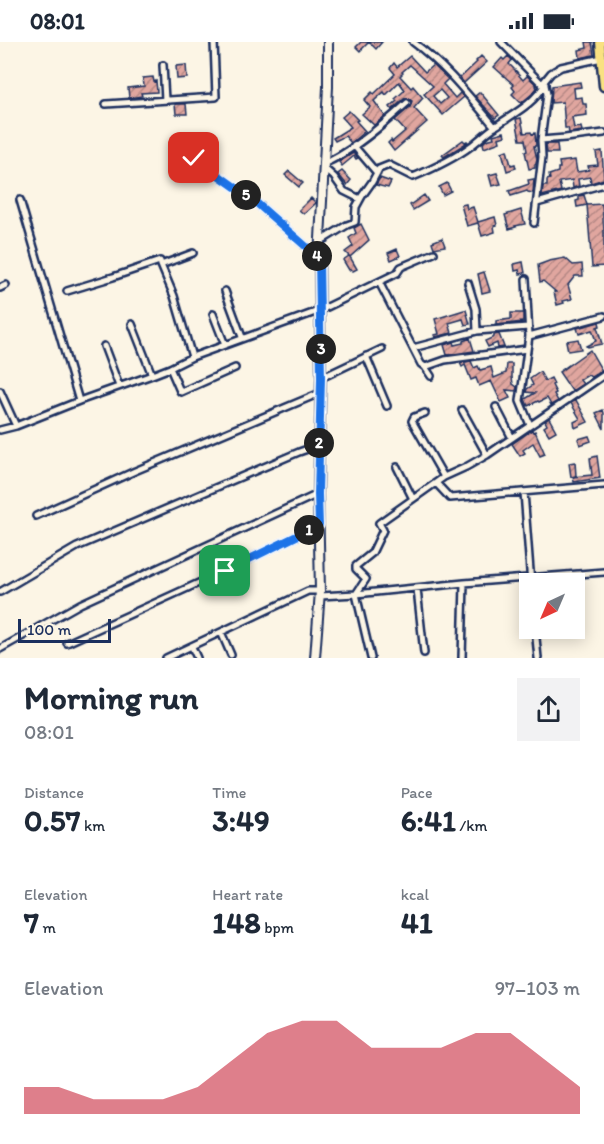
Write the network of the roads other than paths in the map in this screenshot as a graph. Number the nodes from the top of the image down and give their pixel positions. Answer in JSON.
{"nodes":[{"id":1,"x":214,"y":42,"type":"edge"},
{"id":2,"x":328,"y":42,"type":"edge"},
{"id":3,"x":414,"y":42,"type":"edge"},
{"id":4,"x":501,"y":42,"type":"edge"},
{"id":5,"x":602,"y":50,"type":"edge"},
{"id":6,"x":163,"y":65,"type":"dead end"},
{"id":7,"x":543,"y":84,"type":"junction"},
{"id":8,"x":604,"y":86,"type":"edge"},
{"id":9,"x":165,"y":99,"type":"junction"},
{"id":10,"x":407,"y":103,"type":"dead end"},
{"id":11,"x":106,"y":104,"type":"dead end"},
{"id":12,"x":495,"y":127,"type":"junction"},
{"id":13,"x":604,"y":133,"type":"edge"},
{"id":14,"x":541,"y":140,"type":"junction"},
{"id":15,"x":354,"y":146,"type":"junction"},
{"id":16,"x":194,"y":158,"type":"dead end"},
{"id":17,"x":323,"y":166,"type":"junction"},
{"id":18,"x":377,"y":173,"type":"junction"},
{"id":19,"x":604,"y":184,"type":"edge"},
{"id":20,"x":360,"y":199,"type":"junction"},
{"id":21,"x":20,"y":200,"type":"dead end"},
{"id":22,"x":537,"y":203,"type":"junction"},
{"id":23,"x":534,"y":224,"type":"dead end"},
{"id":24,"x":321,"y":241,"type":"junction"},
{"id":25,"x":193,"y":253,"type":"dead end"},
{"id":26,"x":434,"y":253,"type":"dead end"},
{"id":27,"x":319,"y":258,"type":"junction"},
{"id":28,"x":161,"y":265,"type":"junction"},
{"id":29,"x":526,"y":279,"type":"dead end"},
{"id":30,"x":379,"y":282,"type":"junction"},
{"id":31,"x":468,"y":283,"type":"dead end"},
{"id":32,"x":67,"y":291,"type":"dead end"},
{"id":33,"x":225,"y":291,"type":"dead end"},
{"id":34,"x":321,"y":310,"type":"junction"},
{"id":35,"x":213,"y":314,"type":"dead end"},
{"id":36,"x":604,"y":316,"type":"edge"},
{"id":37,"x":132,"y":324,"type":"dead end"},
{"id":38,"x":528,"y":327,"type":"junction"},
{"id":39,"x":477,"y":332,"type":"junction"},
{"id":40,"x":529,"y":336,"type":"junction"},
{"id":41,"x":242,"y":337,"type":"junction"},
{"id":42,"x":225,"y":345,"type":"junction"},
{"id":43,"x":104,"y":346,"type":"dead end"},
{"id":44,"x":413,"y":348,"type":"junction"},
{"id":45,"x":382,"y":349,"type":"dead end"},
{"id":46,"x":527,"y":349,"type":"junction"},
{"id":47,"x":366,"y":356,"type":"junction"},
{"id":48,"x":192,"y":357,"type":"junction"},
{"id":49,"x":425,"y":367,"type":"junction"},
{"id":50,"x":170,"y":368,"type":"junction"},
{"id":51,"x":236,"y":368,"type":"dead end"},
{"id":52,"x":152,"y":375,"type":"junction"},
{"id":53,"x":604,"y":375,"type":"edge"},
{"id":54,"x":431,"y":376,"type":"dead end"},
{"id":55,"x":321,"y":378,"type":"junction"},
{"id":56,"x":119,"y":386,"type":"junction"},
{"id":57,"x":0,"y":391,"type":"edge"},
{"id":58,"x":320,"y":393,"type":"junction"},
{"id":59,"x":79,"y":401,"type":"junction"},
{"id":60,"x":387,"y":406,"type":"dead end"},
{"id":61,"x":496,"y":407,"type":"dead end"},
{"id":62,"x":462,"y":410,"type":"dead end"},
{"id":63,"x":425,"y":413,"type":"dead end"},
{"id":64,"x":530,"y":425,"type":"junction"},
{"id":65,"x":16,"y":426,"type":"junction"},
{"id":66,"x":0,"y":430,"type":"edge"},
{"id":67,"x":512,"y":438,"type":"junction"},
{"id":68,"x":319,"y":445,"type":"junction"},
{"id":69,"x":487,"y":455,"type":"junction"},
{"id":70,"x":397,"y":467,"type":"dead end"},
{"id":71,"x":444,"y":477,"type":"junction"},
{"id":72,"x":436,"y":483,"type":"junction"},
{"id":73,"x":604,"y":485,"type":"edge"},
{"id":74,"x":524,"y":492,"type":"junction"},
{"id":75,"x":318,"y":494,"type":"junction"},
{"id":76,"x":413,"y":499,"type":"junction"},
{"id":77,"x":36,"y":516,"type":"dead end"},
{"id":78,"x":319,"y":525,"type":"junction"},
{"id":79,"x":604,"y":572,"type":"edge"},
{"id":80,"x":530,"y":573,"type":"edge"},
{"id":81,"x":585,"y":574,"type":"edge"},
{"id":82,"x":519,"y":581,"type":"edge"},
{"id":83,"x":464,"y":583,"type":"junction"},
{"id":84,"x":417,"y":589,"type":"junction"},
{"id":85,"x":0,"y":592,"type":"edge"},
{"id":86,"x":320,"y":593,"type":"junction"},
{"id":87,"x":356,"y":594,"type":"junction"},
{"id":88,"x":221,"y":632,"type":"junction"},
{"id":89,"x":536,"y":639,"type":"edge"},
{"id":90,"x":68,"y":643,"type":"dead end"},
{"id":91,"x":192,"y":647,"type":"junction"},
{"id":92,"x":0,"y":649,"type":"edge"},
{"id":93,"x":424,"y":653,"type":"dead end"},
{"id":94,"x":231,"y":655,"type":"dead end"},
{"id":95,"x":166,"y":658,"type":"edge"},
{"id":96,"x":197,"y":658,"type":"edge"},
{"id":97,"x":315,"y":658,"type":"edge"},
{"id":98,"x":371,"y":658,"type":"edge"},
{"id":99,"x":462,"y":658,"type":"edge"},
{"id":100,"x":538,"y":658,"type":"edge"}],
"edges":[{"from":1,"to":9,"type":"street"},
{"from":2,"to":17,"type":"main road"},
{"from":3,"to":12,"type":"street"},
{"from":4,"to":7,"type":"street"},
{"from":5,"to":7,"type":"street"},
{"from":5,"to":8,"type":"main road"},
{"from":6,"to":9,"type":"street"},
{"from":7,"to":12,"type":"street"},
{"from":7,"to":14,"type":"street"},
{"from":9,"to":11,"type":"street"},
{"from":10,"to":15,"type":"street"},
{"from":12,"to":18,"type":"street"},
{"from":13,"to":14,"type":"street"},
{"from":14,"to":22,"type":"street"},
{"from":15,"to":17,"type":"street"},
{"from":15,"to":18,"type":"street"},
{"from":16,"to":27,"type":"street"},
{"from":17,"to":20,"type":"street"},
{"from":17,"to":24,"type":"main road"},
{"from":18,"to":20,"type":"street"},
{"from":19,"to":22,"type":"street"},
{"from":20,"to":24,"type":"street"},
{"from":21,"to":59,"type":"street"},
{"from":22,"to":23,"type":"street"},
{"from":24,"to":27,"type":"main road"},
{"from":25,"to":28,"type":"street"},
{"from":26,"to":30,"type":"street"},
{"from":27,"to":34,"type":"main road"},
{"from":28,"to":32,"type":"street"},
{"from":28,"to":48,"type":"street"},
{"from":29,"to":38,"type":"street"},
{"from":30,"to":34,"type":"street"},
{"from":30,"to":44,"type":"street"},
{"from":31,"to":39,"type":"street"},
{"from":33,"to":41,"type":"street"},
{"from":34,"to":41,"type":"street"},
{"from":34,"to":55,"type":"main road"},
{"from":35,"to":42,"type":"street"},
{"from":36,"to":40,"type":"street"},
{"from":37,"to":52,"type":"street"},
{"from":38,"to":39,"type":"street"},
{"from":38,"to":40,"type":"street"},
{"from":39,"to":44,"type":"street"},
{"from":40,"to":46,"type":"street"},
{"from":41,"to":42,"type":"street"},
{"from":42,"to":48,"type":"street"},
{"from":43,"to":56,"type":"street"},
{"from":44,"to":49,"type":"street"},
{"from":45,"to":47,"type":"street"},
{"from":46,"to":49,"type":"street"},
{"from":46,"to":64,"type":"street"},
{"from":47,"to":55,"type":"street"},
{"from":47,"to":60,"type":"street"},
{"from":48,"to":50,"type":"street"},
{"from":49,"to":54,"type":"street"},
{"from":50,"to":51,"type":"street"},
{"from":50,"to":52,"type":"street"},
{"from":52,"to":56,"type":"street"},
{"from":53,"to":64,"type":"street"},
{"from":55,"to":58,"type":"main road"},
{"from":56,"to":59,"type":"street"},
{"from":57,"to":65,"type":"street"},
{"from":58,"to":68,"type":"main road"},
{"from":58,"to":77,"type":"street"},
{"from":59,"to":65,"type":"street"},
{"from":61,"to":67,"type":"street"},
{"from":62,"to":69,"type":"street"},
{"from":63,"to":71,"type":"street"},
{"from":64,"to":67,"type":"street"},
{"from":65,"to":66,"type":"street"},
{"from":67,"to":69,"type":"street"},
{"from":68,"to":75,"type":"main road"},
{"from":68,"to":85,"type":"street"},
{"from":69,"to":71,"type":"street"},
{"from":70,"to":76,"type":"street"},
{"from":71,"to":72,"type":"street"},
{"from":72,"to":74,"type":"street"},
{"from":72,"to":76,"type":"street"},
{"from":73,"to":74,"type":"street"},
{"from":74,"to":80,"type":"street"},
{"from":75,"to":78,"type":"main road"},
{"from":75,"to":92,"type":"street"},
{"from":76,"to":87,"type":"street"},
{"from":78,"to":86,"type":"main road"},
{"from":78,"to":90,"type":"street"},
{"from":79,"to":81,"type":"street"},
{"from":82,"to":83,"type":"street"},
{"from":83,"to":84,"type":"street"},
{"from":83,"to":99,"type":"street"},
{"from":84,"to":87,"type":"street"},
{"from":84,"to":93,"type":"street"},
{"from":86,"to":87,"type":"street"},
{"from":86,"to":88,"type":"street"},
{"from":86,"to":97,"type":"main road"},
{"from":87,"to":98,"type":"street"},
{"from":88,"to":91,"type":"street"},
{"from":88,"to":94,"type":"street"},
{"from":89,"to":100,"type":"street"},
{"from":91,"to":95,"type":"street"},
{"from":91,"to":96,"type":"street"}]}
